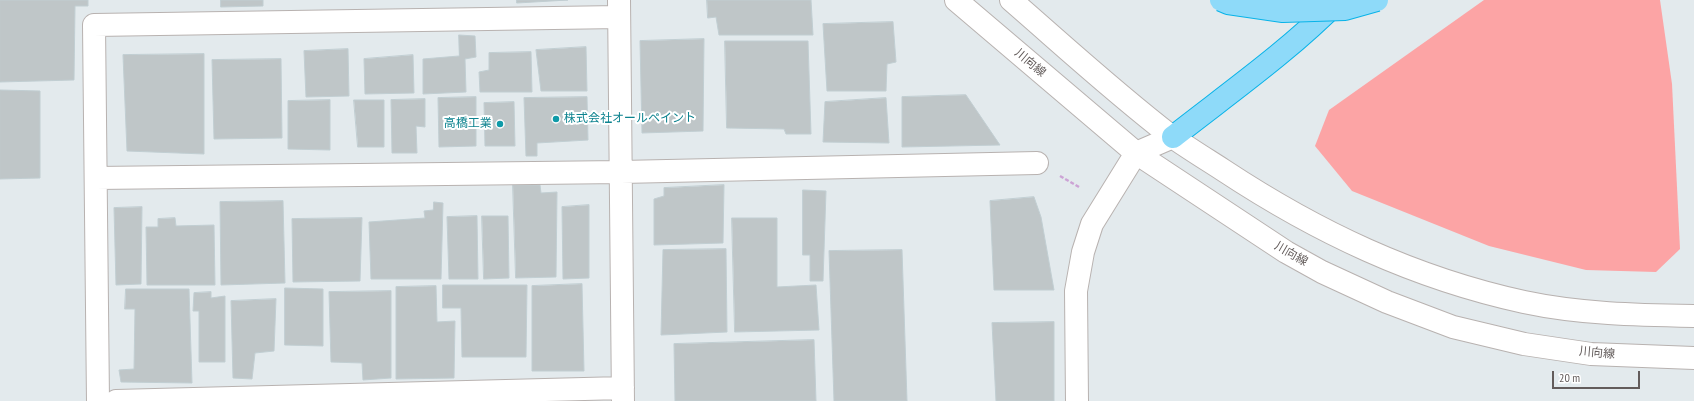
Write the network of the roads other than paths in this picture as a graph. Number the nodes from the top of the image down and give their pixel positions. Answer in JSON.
{"nodes":[{"id":1,"x":956,"y":0,"type":"edge"},
{"id":2,"x":1011,"y":0,"type":"edge"},
{"id":3,"x":1221,"y":0,"type":"edge"},
{"id":4,"x":1339,"y":0,"type":"edge"},
{"id":5,"x":1377,"y":0,"type":"edge"},
{"id":6,"x":619,"y":9,"type":"edge"},
{"id":7,"x":1173,"y":137,"type":"junction"},
{"id":8,"x":1136,"y":153,"type":"junction"},
{"id":9,"x":1036,"y":163,"type":"dead end"},
{"id":10,"x":621,"y":172,"type":"junction"},
{"id":11,"x":96,"y":178,"type":"junction"},
{"id":12,"x":1694,"y":316,"type":"edge"},
{"id":13,"x":1694,"y":358,"type":"edge"},
{"id":14,"x":623,"y":395,"type":"edge"},
{"id":15,"x":244,"y":399,"type":"edge"},
{"id":16,"x":98,"y":401,"type":"edge"},
{"id":17,"x":116,"y":401,"type":"edge"},
{"id":18,"x":1077,"y":401,"type":"edge"}],
"edges":[{"from":1,"to":8,"type":"street","name":"川向線"},
{"from":2,"to":7,"type":"street"},
{"from":3,"to":5,"type":"highway","bridge":true},
{"from":4,"to":7,"type":"highway"},
{"from":6,"to":10,"type":"street"},
{"from":6,"to":11,"type":"street"},
{"from":7,"to":8,"type":"street"},
{"from":7,"to":12,"type":"street"},
{"from":8,"to":13,"type":"street","name":"川向線"},
{"from":8,"to":18,"type":"street"},
{"from":9,"to":10,"type":"street"},
{"from":10,"to":11,"type":"street"},
{"from":10,"to":14,"type":"street"},
{"from":11,"to":16,"type":"street"},
{"from":14,"to":15,"type":"street"},
{"from":15,"to":17,"type":"street"}]}
